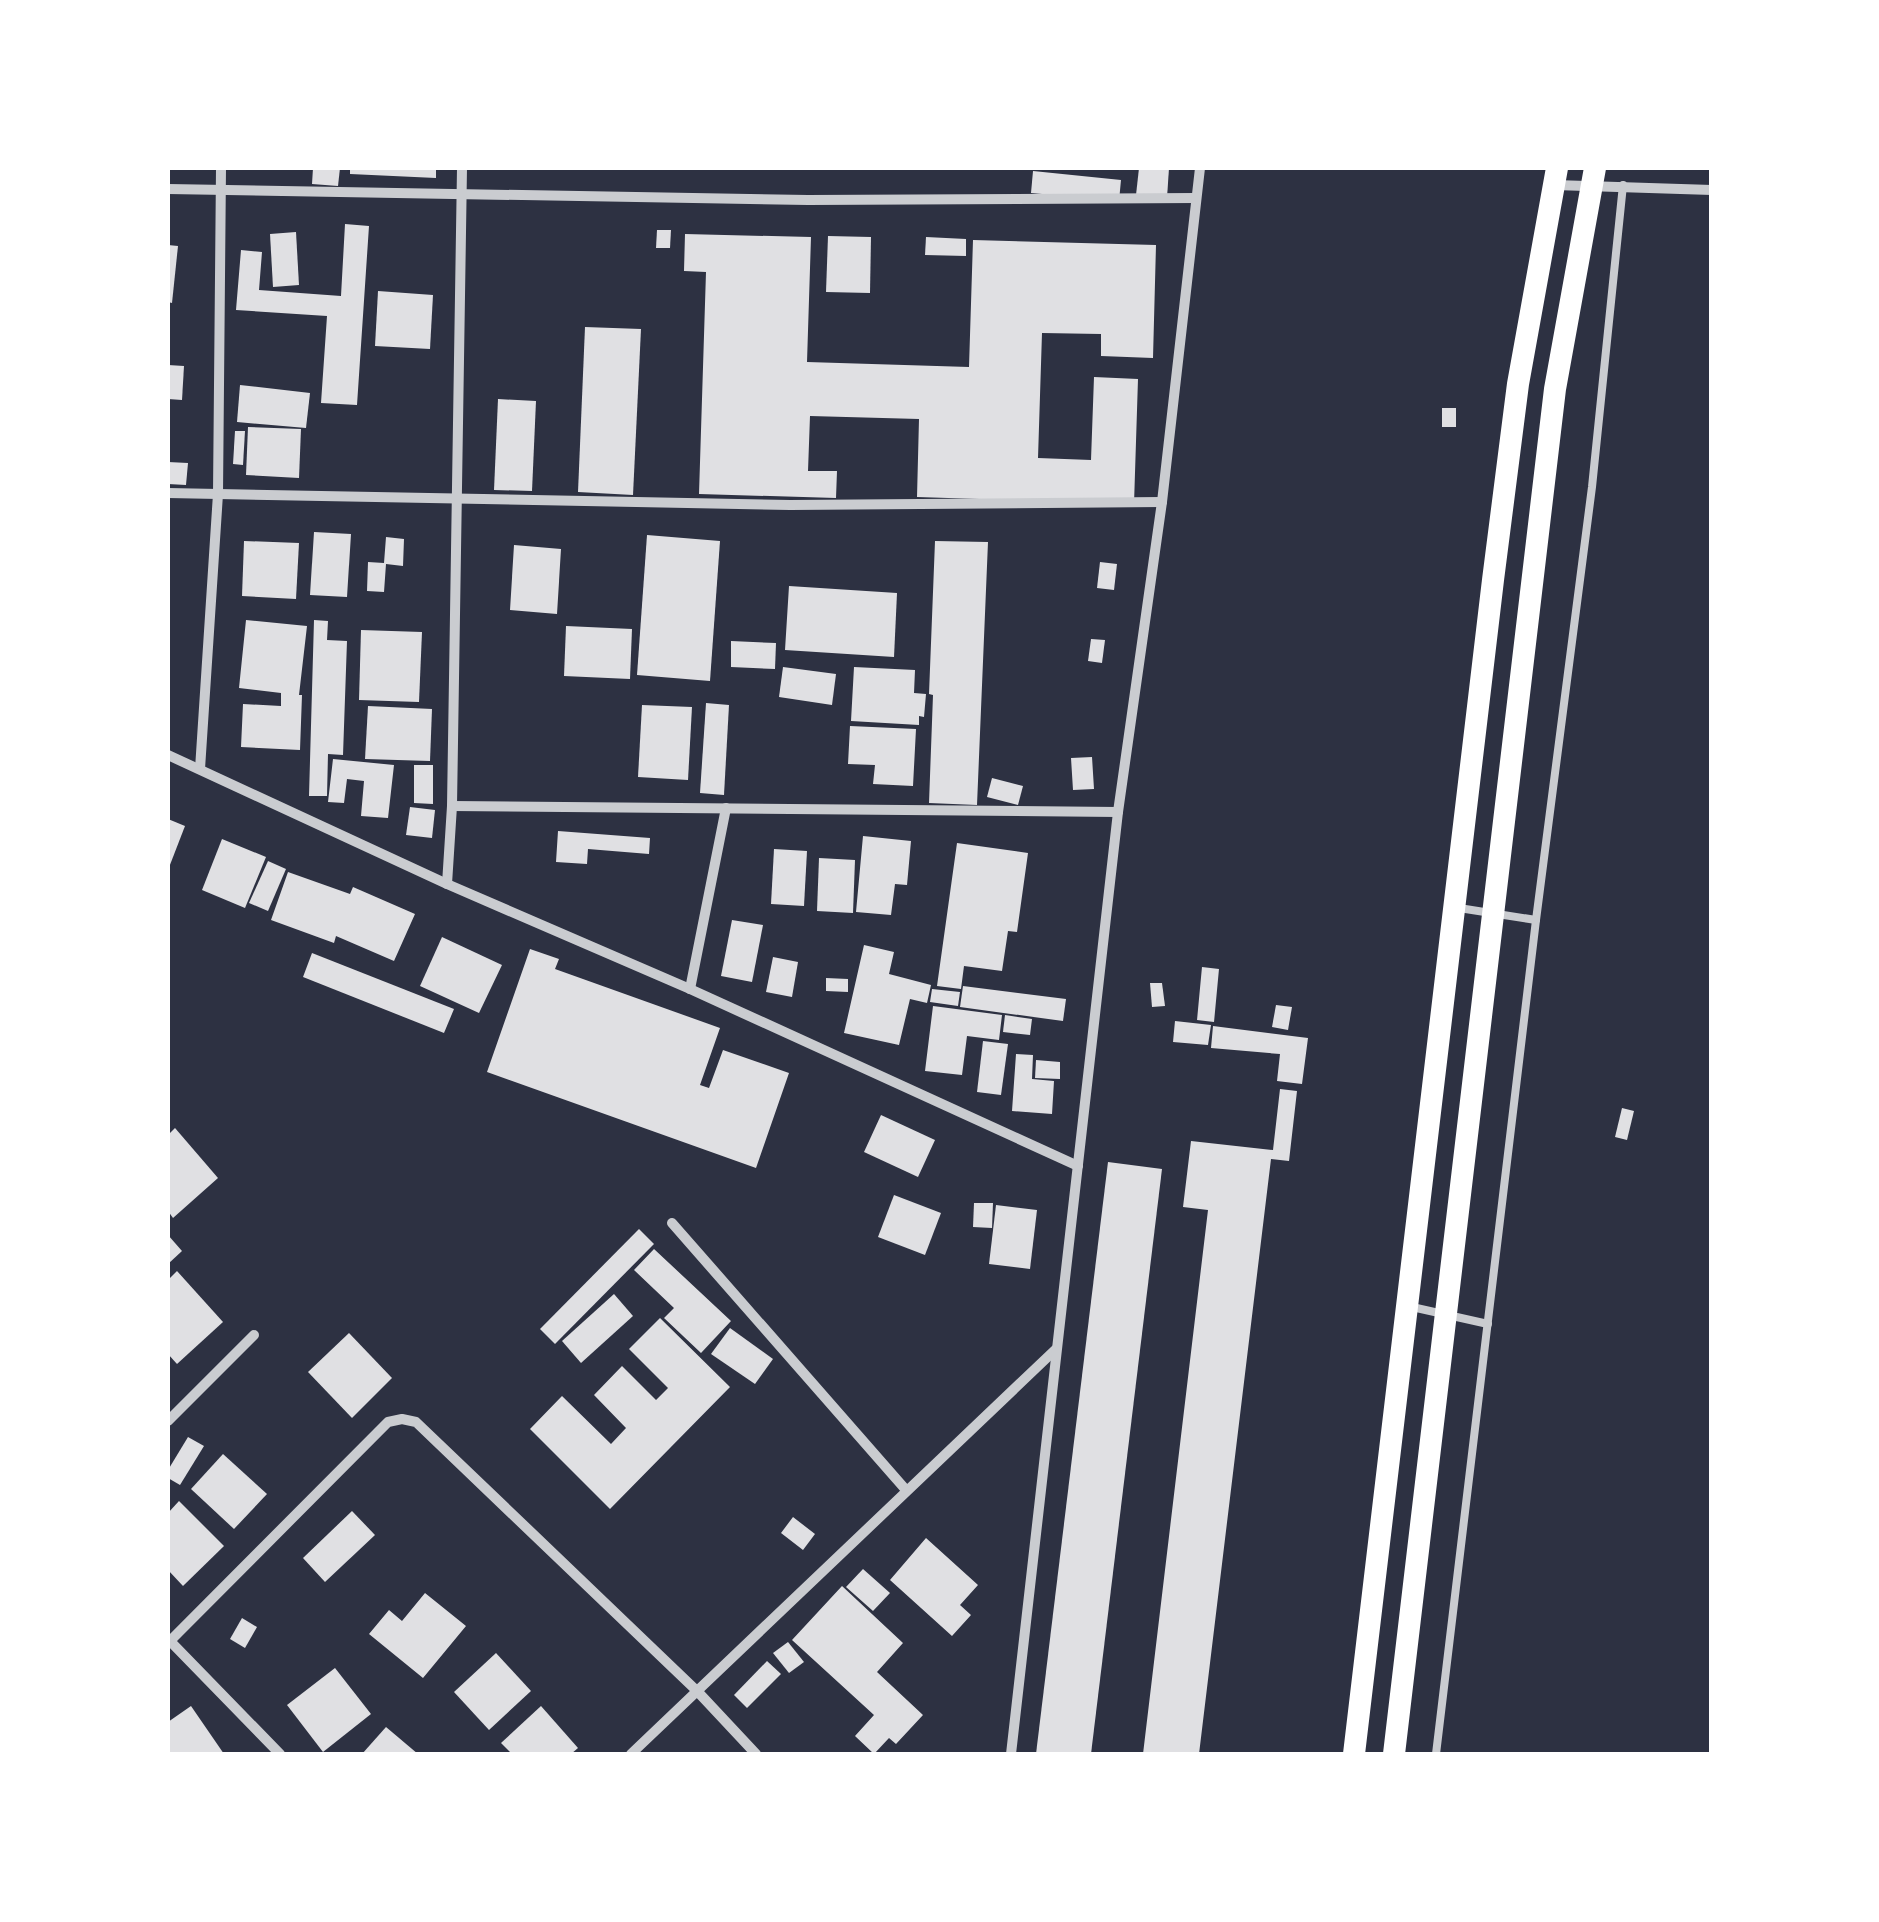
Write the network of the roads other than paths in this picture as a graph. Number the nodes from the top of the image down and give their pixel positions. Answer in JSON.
{"nodes":[{"id":1,"x":221,"y":168,"type":"edge"},
{"id":2,"x":462,"y":168,"type":"edge"},
{"id":3,"x":1200,"y":168,"type":"edge"},
{"id":4,"x":1556,"y":176,"type":"edge"},
{"id":5,"x":1594,"y":176,"type":"edge"},
{"id":6,"x":1623,"y":185,"type":"junction"},
{"id":7,"x":168,"y":189,"type":"edge"},
{"id":8,"x":221,"y":190,"type":"junction"},
{"id":9,"x":1712,"y":190,"type":"edge"},
{"id":10,"x":461,"y":195,"type":"junction"},
{"id":11,"x":1196,"y":198,"type":"junction"},
{"id":12,"x":168,"y":493,"type":"edge"},
{"id":13,"x":218,"y":494,"type":"junction"},
{"id":14,"x":454,"y":500,"type":"junction"},
{"id":15,"x":1162,"y":502,"type":"junction"},
{"id":16,"x":168,"y":755,"type":"edge"},
{"id":17,"x":200,"y":769,"type":"junction"},
{"id":18,"x":452,"y":806,"type":"junction"},
{"id":19,"x":726,"y":808,"type":"junction"},
{"id":20,"x":1118,"y":812,"type":"junction"},
{"id":21,"x":447,"y":884,"type":"junction"},
{"id":22,"x":1454,"y":908,"type":"junction"},
{"id":23,"x":1493,"y":913,"type":"junction"},
{"id":24,"x":1536,"y":920,"type":"junction"},
{"id":25,"x":690,"y":989,"type":"junction"},
{"id":26,"x":1078,"y":1166,"type":"junction"},
{"id":27,"x":672,"y":1223,"type":"dead end"},
{"id":28,"x":1408,"y":1306,"type":"junction"},
{"id":29,"x":1446,"y":1314,"type":"junction"},
{"id":30,"x":1488,"y":1324,"type":"junction"},
{"id":31,"x":254,"y":1335,"type":"dead end"},
{"id":32,"x":1055,"y":1350,"type":"junction"},
{"id":33,"x":168,"y":1421,"type":"edge"},
{"id":34,"x":906,"y":1490,"type":"junction"},
{"id":35,"x":169,"y":1642,"type":"edge"},
{"id":36,"x":698,"y":1692,"type":"junction"},
{"id":37,"x":280,"y":1754,"type":"edge"},
{"id":38,"x":631,"y":1754,"type":"edge"},
{"id":39,"x":756,"y":1754,"type":"edge"},
{"id":40,"x":1011,"y":1754,"type":"edge"},
{"id":41,"x":1354,"y":1754,"type":"edge"},
{"id":42,"x":1394,"y":1754,"type":"edge"},
{"id":43,"x":1436,"y":1754,"type":"edge"}],
"edges":[{"from":1,"to":8,"type":"street"},
{"from":2,"to":10,"type":"street"},
{"from":3,"to":11,"type":"street"},
{"from":4,"to":5,"type":"street"},
{"from":4,"to":22,"type":"main road"},
{"from":5,"to":6,"type":"street"},
{"from":5,"to":23,"type":"main road"},
{"from":6,"to":9,"type":"street"},
{"from":6,"to":24,"type":"lane"},
{"from":7,"to":8,"type":"street"},
{"from":8,"to":10,"type":"street"},
{"from":8,"to":13,"type":"street"},
{"from":10,"to":11,"type":"street"},
{"from":10,"to":14,"type":"street"},
{"from":11,"to":15,"type":"street"},
{"from":12,"to":13,"type":"street"},
{"from":13,"to":14,"type":"street"},
{"from":13,"to":17,"type":"street"},
{"from":14,"to":15,"type":"street"},
{"from":14,"to":18,"type":"street"},
{"from":15,"to":20,"type":"street"},
{"from":16,"to":17,"type":"street"},
{"from":17,"to":21,"type":"street"},
{"from":18,"to":19,"type":"street"},
{"from":18,"to":21,"type":"street"},
{"from":19,"to":20,"type":"street"},
{"from":19,"to":25,"type":"street"},
{"from":20,"to":26,"type":"street"},
{"from":21,"to":25,"type":"street"},
{"from":22,"to":23,"type":"lane"},
{"from":22,"to":28,"type":"main road"},
{"from":23,"to":24,"type":"lane"},
{"from":23,"to":29,"type":"main road"},
{"from":24,"to":30,"type":"lane"},
{"from":25,"to":26,"type":"street"},
{"from":26,"to":32,"type":"street"},
{"from":27,"to":34,"type":"street"},
{"from":28,"to":29,"type":"lane"},
{"from":28,"to":41,"type":"main road"},
{"from":29,"to":30,"type":"lane"},
{"from":29,"to":42,"type":"main road"},
{"from":30,"to":43,"type":"lane"},
{"from":31,"to":33,"type":"street"},
{"from":32,"to":34,"type":"street"},
{"from":32,"to":40,"type":"street"},
{"from":34,"to":36,"type":"street"},
{"from":35,"to":36,"type":"street"},
{"from":35,"to":37,"type":"street"},
{"from":36,"to":38,"type":"street"},
{"from":36,"to":39,"type":"street"}]}
